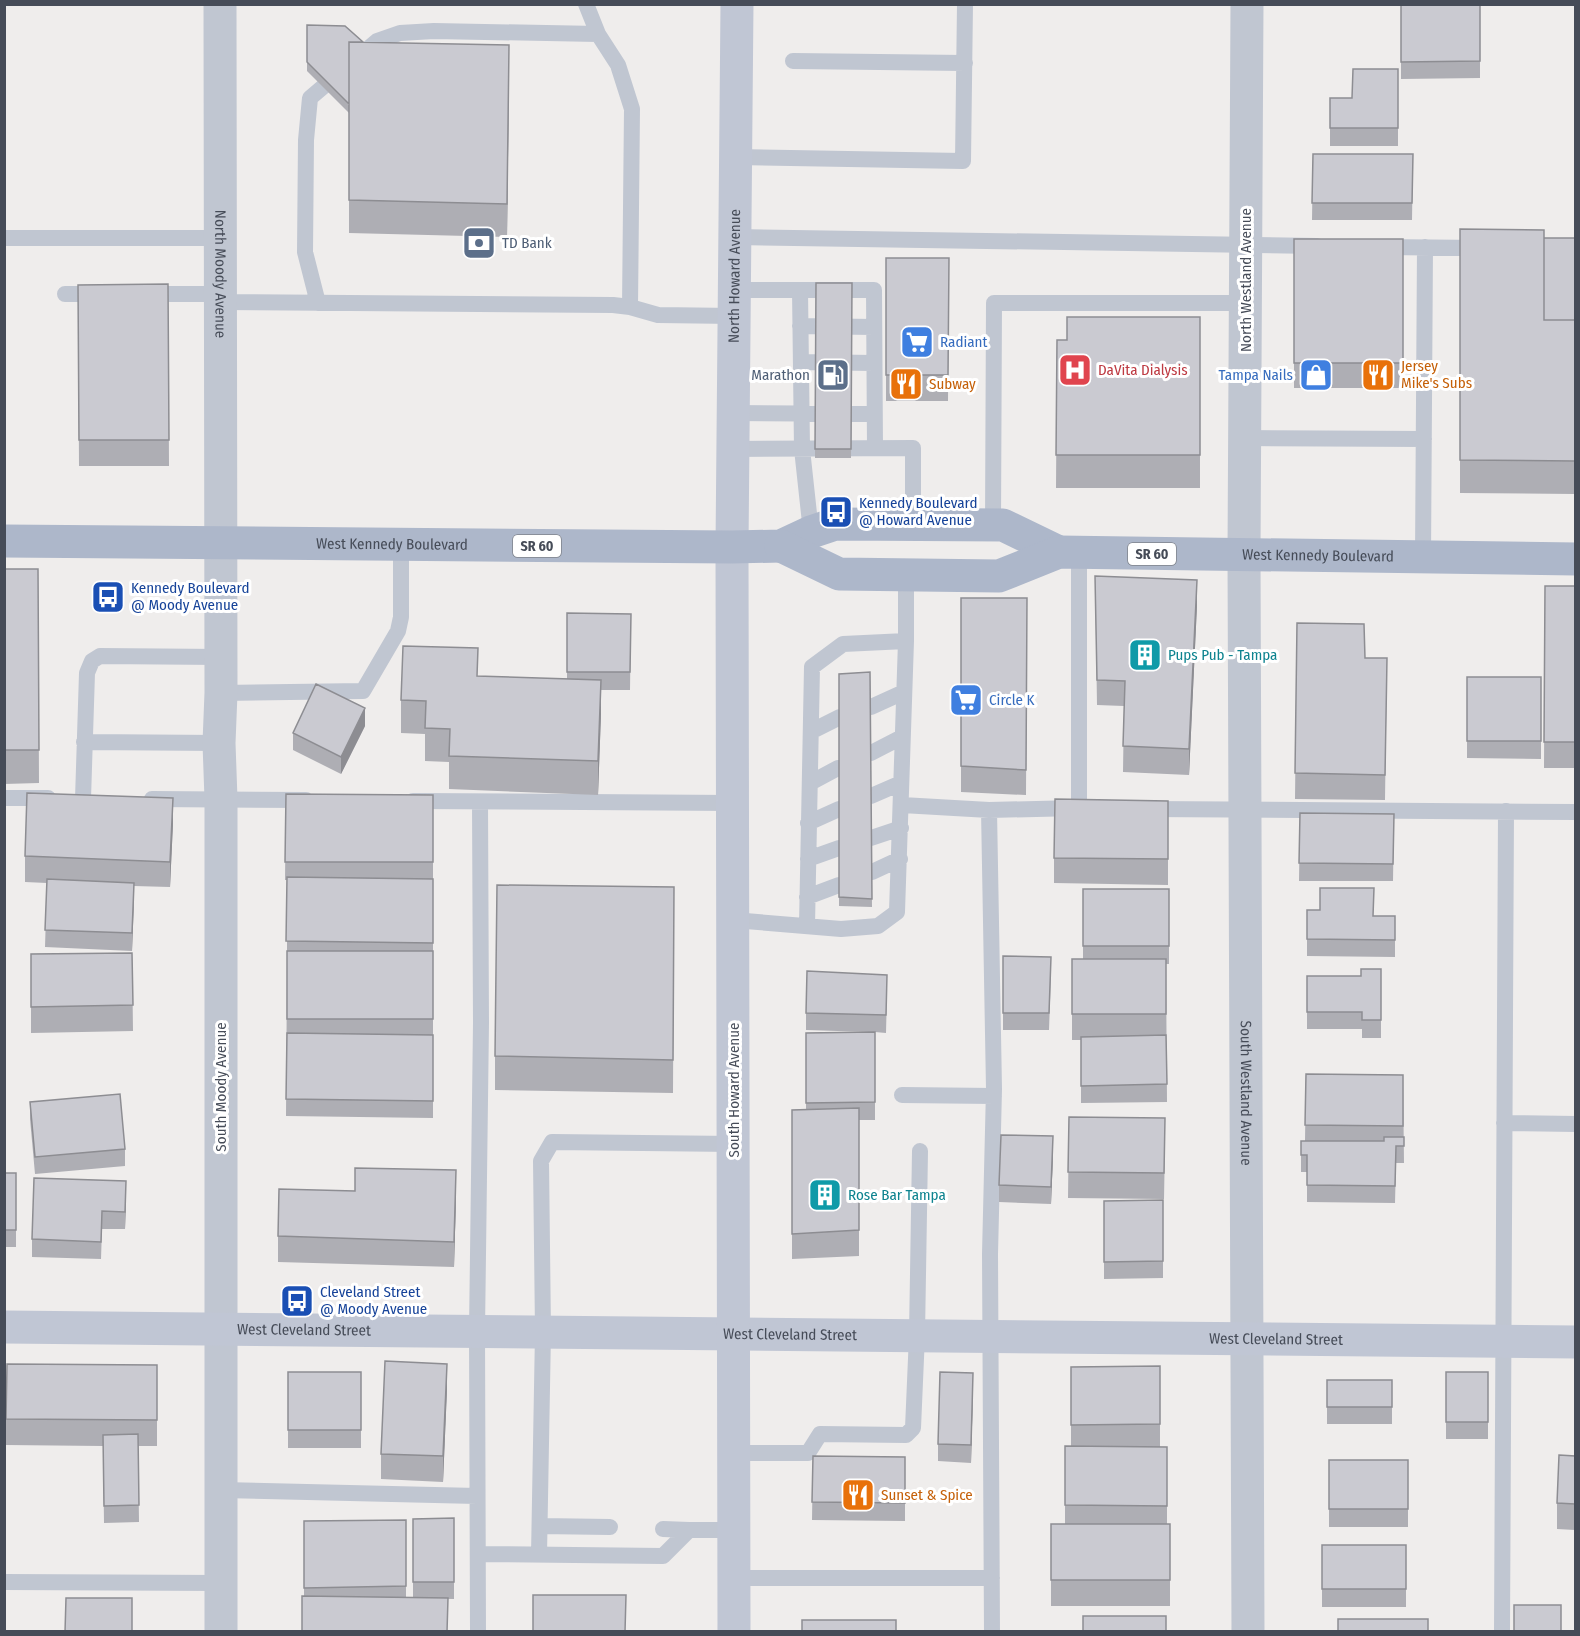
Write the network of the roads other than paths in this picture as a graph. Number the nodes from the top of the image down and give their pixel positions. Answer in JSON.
{"nodes":[{"id":1,"x":220,"y":4,"type":"edge"},
{"id":2,"x":586,"y":4,"type":"edge"},
{"id":3,"x":737,"y":4,"type":"edge"},
{"id":4,"x":965,"y":4,"type":"edge"},
{"id":5,"x":1247,"y":4,"type":"edge"},
{"id":6,"x":598,"y":34,"type":"junction"},
{"id":7,"x":793,"y":61,"type":"dead end"},
{"id":8,"x":965,"y":63,"type":"junction"},
{"id":9,"x":735,"y":157,"type":"junction"},
{"id":10,"x":735,"y":237,"type":"junction"},
{"id":11,"x":4,"y":238,"type":"edge"},
{"id":12,"x":220,"y":238,"type":"junction"},
{"id":13,"x":1246,"y":244,"type":"junction"},
{"id":14,"x":1330,"y":246,"type":"edge"},
{"id":15,"x":1365,"y":246,"type":"edge"},
{"id":16,"x":1425,"y":247,"type":"junction"},
{"id":17,"x":1494,"y":248,"type":"edge"},
{"id":18,"x":800,"y":290,"type":"junction"},
{"id":19,"x":65,"y":294,"type":"dead end"},
{"id":20,"x":220,"y":298,"type":"junction"},
{"id":21,"x":318,"y":303,"type":"junction"},
{"id":22,"x":734,"y":303,"type":"junction"},
{"id":23,"x":1245,"y":303,"type":"junction"},
{"id":24,"x":630,"y":307,"type":"junction"},
{"id":25,"x":800,"y":326,"type":"junction"},
{"id":26,"x":874,"y":327,"type":"junction"},
{"id":27,"x":801,"y":362,"type":"junction"},
{"id":28,"x":874,"y":363,"type":"junction"},
{"id":29,"x":734,"y":413,"type":"junction"},
{"id":30,"x":802,"y":413,"type":"junction"},
{"id":31,"x":874,"y":414,"type":"junction"},
{"id":32,"x":1245,"y":438,"type":"junction"},
{"id":33,"x":1424,"y":439,"type":"junction"},
{"id":34,"x":875,"y":448,"type":"junction"},
{"id":35,"x":733,"y":449,"type":"junction"},
{"id":36,"x":802,"y":449,"type":"junction"},
{"id":37,"x":913,"y":524,"type":"junction"},
{"id":38,"x":993,"y":526,"type":"junction"},
{"id":39,"x":811,"y":532,"type":"junction"},
{"id":40,"x":4,"y":541,"type":"edge"},
{"id":41,"x":221,"y":543,"type":"junction"},
{"id":42,"x":400,"y":545,"type":"junction"},
{"id":43,"x":782,"y":546,"type":"junction"},
{"id":44,"x":732,"y":548,"type":"junction"},
{"id":45,"x":1069,"y":552,"type":"junction"},
{"id":46,"x":1245,"y":555,"type":"junction"},
{"id":47,"x":1423,"y":558,"type":"junction"},
{"id":48,"x":1575,"y":559,"type":"edge"},
{"id":49,"x":906,"y":574,"type":"junction"},
{"id":50,"x":906,"y":641,"type":"junction"},
{"id":51,"x":221,"y":657,"type":"junction"},
{"id":52,"x":904,"y":692,"type":"junction"},
{"id":53,"x":221,"y":693,"type":"junction"},
{"id":54,"x":872,"y":707,"type":"edge"},
{"id":55,"x":840,"y":717,"type":"edge"},
{"id":56,"x":812,"y":731,"type":"junction"},
{"id":57,"x":902,"y":737,"type":"junction"},
{"id":58,"x":84,"y":742,"type":"junction"},
{"id":59,"x":219,"y":743,"type":"junction"},
{"id":60,"x":871,"y":753,"type":"edge"},
{"id":61,"x":838,"y":768,"type":"edge"},
{"id":62,"x":810,"y":783,"type":"junction"},
{"id":63,"x":901,"y":783,"type":"junction"},
{"id":64,"x":871,"y":796,"type":"edge"},
{"id":65,"x":4,"y":798,"type":"edge"},
{"id":66,"x":141,"y":799,"type":"edge"},
{"id":67,"x":221,"y":799,"type":"junction"},
{"id":68,"x":327,"y":800,"type":"edge"},
{"id":69,"x":398,"y":801,"type":"edge"},
{"id":70,"x":480,"y":802,"type":"junction"},
{"id":71,"x":733,"y":803,"type":"junction"},
{"id":72,"x":902,"y":806,"type":"junction"},
{"id":73,"x":1126,"y":808,"type":"edge"},
{"id":74,"x":839,"y":809,"type":"edge"},
{"id":75,"x":1245,"y":809,"type":"junction"},
{"id":76,"x":989,"y":810,"type":"junction"},
{"id":77,"x":1506,"y":811,"type":"junction"},
{"id":78,"x":1575,"y":812,"type":"edge"},
{"id":79,"x":808,"y":823,"type":"junction"},
{"id":80,"x":901,"y":828,"type":"junction"},
{"id":81,"x":872,"y":838,"type":"edge"},
{"id":82,"x":839,"y":848,"type":"edge"},
{"id":83,"x":808,"y":860,"type":"junction"},
{"id":84,"x":900,"y":860,"type":"junction"},
{"id":85,"x":872,"y":872,"type":"edge"},
{"id":86,"x":839,"y":885,"type":"edge"},
{"id":87,"x":807,"y":897,"type":"junction"},
{"id":88,"x":734,"y":920,"type":"junction"},
{"id":89,"x":807,"y":926,"type":"junction"},
{"id":90,"x":902,"y":1095,"type":"dead end"},
{"id":91,"x":994,"y":1096,"type":"junction"},
{"id":92,"x":1504,"y":1123,"type":"junction"},
{"id":93,"x":1575,"y":1124,"type":"edge"},
{"id":94,"x":734,"y":1144,"type":"junction"},
{"id":95,"x":920,"y":1151,"type":"dead end"},
{"id":96,"x":4,"y":1327,"type":"edge"},
{"id":97,"x":221,"y":1329,"type":"junction"},
{"id":98,"x":477,"y":1331,"type":"junction"},
{"id":99,"x":543,"y":1332,"type":"junction"},
{"id":100,"x":734,"y":1333,"type":"junction"},
{"id":101,"x":917,"y":1335,"type":"junction"},
{"id":102,"x":991,"y":1335,"type":"junction"},
{"id":103,"x":1248,"y":1339,"type":"junction"},
{"id":104,"x":1503,"y":1341,"type":"junction"},
{"id":105,"x":1575,"y":1342,"type":"edge"},
{"id":106,"x":734,"y":1453,"type":"junction"},
{"id":107,"x":221,"y":1490,"type":"junction"},
{"id":108,"x":477,"y":1496,"type":"junction"},
{"id":109,"x":540,"y":1526,"type":"junction"},
{"id":110,"x":610,"y":1527,"type":"dead end"},
{"id":111,"x":663,"y":1528,"type":"dead end"},
{"id":112,"x":689,"y":1530,"type":"junction"},
{"id":113,"x":734,"y":1530,"type":"junction"},
{"id":114,"x":478,"y":1554,"type":"junction"},
{"id":115,"x":539,"y":1555,"type":"junction"},
{"id":116,"x":734,"y":1578,"type":"junction"},
{"id":117,"x":992,"y":1578,"type":"junction"},
{"id":118,"x":4,"y":1582,"type":"edge"},
{"id":119,"x":221,"y":1582,"type":"junction"},
{"id":120,"x":221,"y":1632,"type":"edge"},
{"id":121,"x":478,"y":1632,"type":"edge"},
{"id":122,"x":734,"y":1632,"type":"edge"},
{"id":123,"x":992,"y":1632,"type":"edge"},
{"id":124,"x":1248,"y":1632,"type":"edge"},
{"id":125,"x":1502,"y":1632,"type":"edge"}],
"edges":[{"from":1,"to":12,"type":"street","name":"North Moody Avenue"},
{"from":2,"to":6,"type":"lane"},
{"from":3,"to":9,"type":"main road","name":"North Howard Avenue"},
{"from":4,"to":8,"type":"lane"},
{"from":5,"to":13,"type":"street","name":"North Westland Avenue"},
{"from":6,"to":21,"type":"lane"},
{"from":6,"to":24,"type":"lane"},
{"from":7,"to":8,"type":"lane"},
{"from":8,"to":9,"type":"lane"},
{"from":9,"to":10,"type":"main road","name":"North Howard Avenue"},
{"from":10,"to":13,"type":"lane"},
{"from":10,"to":22,"type":"main road","name":"North Howard Avenue"},
{"from":11,"to":12,"type":"lane"},
{"from":12,"to":20,"type":"street","name":"North Moody Avenue"},
{"from":13,"to":14,"type":"lane"},
{"from":13,"to":23,"type":"street","name":"North Westland Avenue"},
{"from":15,"to":16,"type":"lane"},
{"from":16,"to":17,"type":"lane"},
{"from":16,"to":33,"type":"lane"},
{"from":18,"to":22,"type":"lane"},
{"from":18,"to":25,"type":"lane"},
{"from":18,"to":26,"type":"lane"},
{"from":19,"to":20,"type":"lane"},
{"from":20,"to":21,"type":"lane"},
{"from":20,"to":41,"type":"street","name":"North Moody Avenue"},
{"from":21,"to":24,"type":"lane"},
{"from":22,"to":24,"type":"lane"},
{"from":22,"to":29,"type":"main road","name":"North Howard Avenue"},
{"from":23,"to":32,"type":"street","name":"North Westland Avenue"},
{"from":23,"to":38,"type":"lane"},
{"from":25,"to":26,"type":"lane"},
{"from":25,"to":27,"type":"lane"},
{"from":26,"to":28,"type":"lane"},
{"from":27,"to":28,"type":"lane"},
{"from":27,"to":30,"type":"lane"},
{"from":28,"to":31,"type":"lane"},
{"from":29,"to":30,"type":"lane"},
{"from":29,"to":35,"type":"main road","name":"North Howard Avenue"},
{"from":30,"to":31,"type":"lane"},
{"from":30,"to":36,"type":"lane"},
{"from":31,"to":34,"type":"lane"},
{"from":32,"to":33,"type":"lane"},
{"from":32,"to":46,"type":"street","name":"North Westland Avenue"},
{"from":33,"to":47,"type":"lane"},
{"from":34,"to":36,"type":"lane"},
{"from":34,"to":37,"type":"lane"},
{"from":35,"to":36,"type":"lane"},
{"from":35,"to":44,"type":"main road","name":"North Howard Avenue"},
{"from":36,"to":39,"type":"lane"},
{"from":37,"to":38,"type":"main road","name":"West Kennedy Boulevard","number":"SR 60"},
{"from":37,"to":39,"type":"main road","name":"West Kennedy Boulevard","number":"SR 60"},
{"from":38,"to":45,"type":"main road","name":"West Kennedy Boulevard","number":"SR 60"},
{"from":39,"to":43,"type":"main road","name":"West Kennedy Boulevard","number":"SR 60"},
{"from":40,"to":41,"type":"main road","name":"West Kennedy Boulevard","number":"SR 60"},
{"from":41,"to":42,"type":"main road","name":"West Kennedy Boulevard","number":"SR 60"},
{"from":41,"to":51,"type":"street","name":"South Moody Avenue"},
{"from":42,"to":44,"type":"main road","name":"West Kennedy Boulevard","number":"SR 60"},
{"from":42,"to":53,"type":"lane"},
{"from":43,"to":44,"type":"main road","name":"West Kennedy Boulevard","number":"SR 60"},
{"from":43,"to":49,"type":"main road","name":"West Kennedy Boulevard","number":"SR 60"},
{"from":44,"to":71,"type":"main road","name":"South Howard Avenue"},
{"from":45,"to":46,"type":"main road","name":"West Kennedy Boulevard","number":"SR 60"},
{"from":45,"to":49,"type":"main road","name":"West Kennedy Boulevard","number":"SR 60"},
{"from":45,"to":76,"type":"lane"},
{"from":46,"to":47,"type":"main road","name":"West Kennedy Boulevard","number":"SR 60"},
{"from":46,"to":75,"type":"street","name":"South Westland Avenue"},
{"from":47,"to":48,"type":"main road","name":"West Kennedy Boulevard","number":"SR 60"},
{"from":49,"to":50,"type":"lane"},
{"from":50,"to":52,"type":"lane"},
{"from":50,"to":56,"type":"lane"},
{"from":51,"to":53,"type":"street","name":"South Moody Avenue"},
{"from":51,"to":58,"type":"lane"},
{"from":52,"to":54,"type":"lane"},
{"from":52,"to":57,"type":"lane"},
{"from":53,"to":59,"type":"street","name":"South Moody Avenue"},
{"from":55,"to":56,"type":"lane"},
{"from":56,"to":62,"type":"lane"},
{"from":57,"to":60,"type":"lane"},
{"from":57,"to":63,"type":"lane"},
{"from":58,"to":59,"type":"lane"},
{"from":58,"to":65,"type":"lane"},
{"from":59,"to":67,"type":"street","name":"South Moody Avenue"},
{"from":61,"to":62,"type":"lane"},
{"from":62,"to":79,"type":"lane"},
{"from":63,"to":64,"type":"lane"},
{"from":63,"to":72,"type":"lane"},
{"from":66,"to":67,"type":"lane"},
{"from":67,"to":68,"type":"lane"},
{"from":67,"to":97,"type":"street","name":"South Moody Avenue"},
{"from":69,"to":70,"type":"lane"},
{"from":70,"to":71,"type":"lane"},
{"from":70,"to":98,"type":"lane"},
{"from":71,"to":88,"type":"main road","name":"South Howard Avenue"},
{"from":72,"to":76,"type":"lane"},
{"from":72,"to":80,"type":"lane"},
{"from":73,"to":75,"type":"lane"},
{"from":74,"to":79,"type":"lane"},
{"from":75,"to":77,"type":"lane"},
{"from":75,"to":103,"type":"street","name":"South Westland Avenue"},
{"from":76,"to":91,"type":"lane"},
{"from":77,"to":78,"type":"lane"},
{"from":77,"to":92,"type":"lane"},
{"from":79,"to":83,"type":"lane"},
{"from":80,"to":81,"type":"lane"},
{"from":80,"to":84,"type":"lane"},
{"from":82,"to":83,"type":"lane"},
{"from":83,"to":87,"type":"lane"},
{"from":84,"to":85,"type":"lane"},
{"from":84,"to":89,"type":"lane"},
{"from":86,"to":87,"type":"lane"},
{"from":87,"to":89,"type":"lane"},
{"from":88,"to":89,"type":"lane"},
{"from":88,"to":94,"type":"main road","name":"South Howard Avenue"},
{"from":90,"to":91,"type":"lane"},
{"from":91,"to":102,"type":"lane"},
{"from":92,"to":93,"type":"lane"},
{"from":92,"to":104,"type":"lane"},
{"from":94,"to":99,"type":"lane"},
{"from":94,"to":100,"type":"main road","name":"South Howard Avenue"},
{"from":95,"to":101,"type":"lane"},
{"from":96,"to":97,"type":"main road","name":"West Cleveland Street"},
{"from":97,"to":98,"type":"main road","name":"West Cleveland Street"},
{"from":97,"to":107,"type":"street","name":"South Moody Avenue"},
{"from":98,"to":99,"type":"main road","name":"West Cleveland Street"},
{"from":98,"to":108,"type":"lane"},
{"from":99,"to":100,"type":"main road","name":"West Cleveland Street"},
{"from":99,"to":109,"type":"lane"},
{"from":100,"to":101,"type":"main road","name":"West Cleveland Street"},
{"from":100,"to":106,"type":"main road","name":"South Howard Avenue"},
{"from":101,"to":102,"type":"main road","name":"West Cleveland Street"},
{"from":101,"to":106,"type":"lane"},
{"from":102,"to":103,"type":"main road","name":"West Cleveland Street"},
{"from":102,"to":117,"type":"lane"},
{"from":103,"to":104,"type":"main road","name":"West Cleveland Street"},
{"from":103,"to":124,"type":"street","name":"South Westland Avenue"},
{"from":104,"to":105,"type":"main road","name":"West Cleveland Street"},
{"from":104,"to":125,"type":"lane"},
{"from":106,"to":113,"type":"main road","name":"South Howard Avenue"},
{"from":107,"to":108,"type":"lane"},
{"from":107,"to":119,"type":"street","name":"South Moody Avenue"},
{"from":108,"to":114,"type":"lane"},
{"from":109,"to":110,"type":"lane"},
{"from":109,"to":115,"type":"lane"},
{"from":111,"to":112,"type":"lane"},
{"from":112,"to":113,"type":"lane"},
{"from":112,"to":115,"type":"lane"},
{"from":113,"to":116,"type":"main road","name":"South Howard Avenue"},
{"from":114,"to":115,"type":"lane"},
{"from":114,"to":121,"type":"lane"},
{"from":116,"to":117,"type":"lane"},
{"from":116,"to":122,"type":"main road","name":"South Howard Avenue"},
{"from":117,"to":123,"type":"lane"},
{"from":118,"to":119,"type":"lane"},
{"from":119,"to":120,"type":"street","name":"South Moody Avenue"}]}
